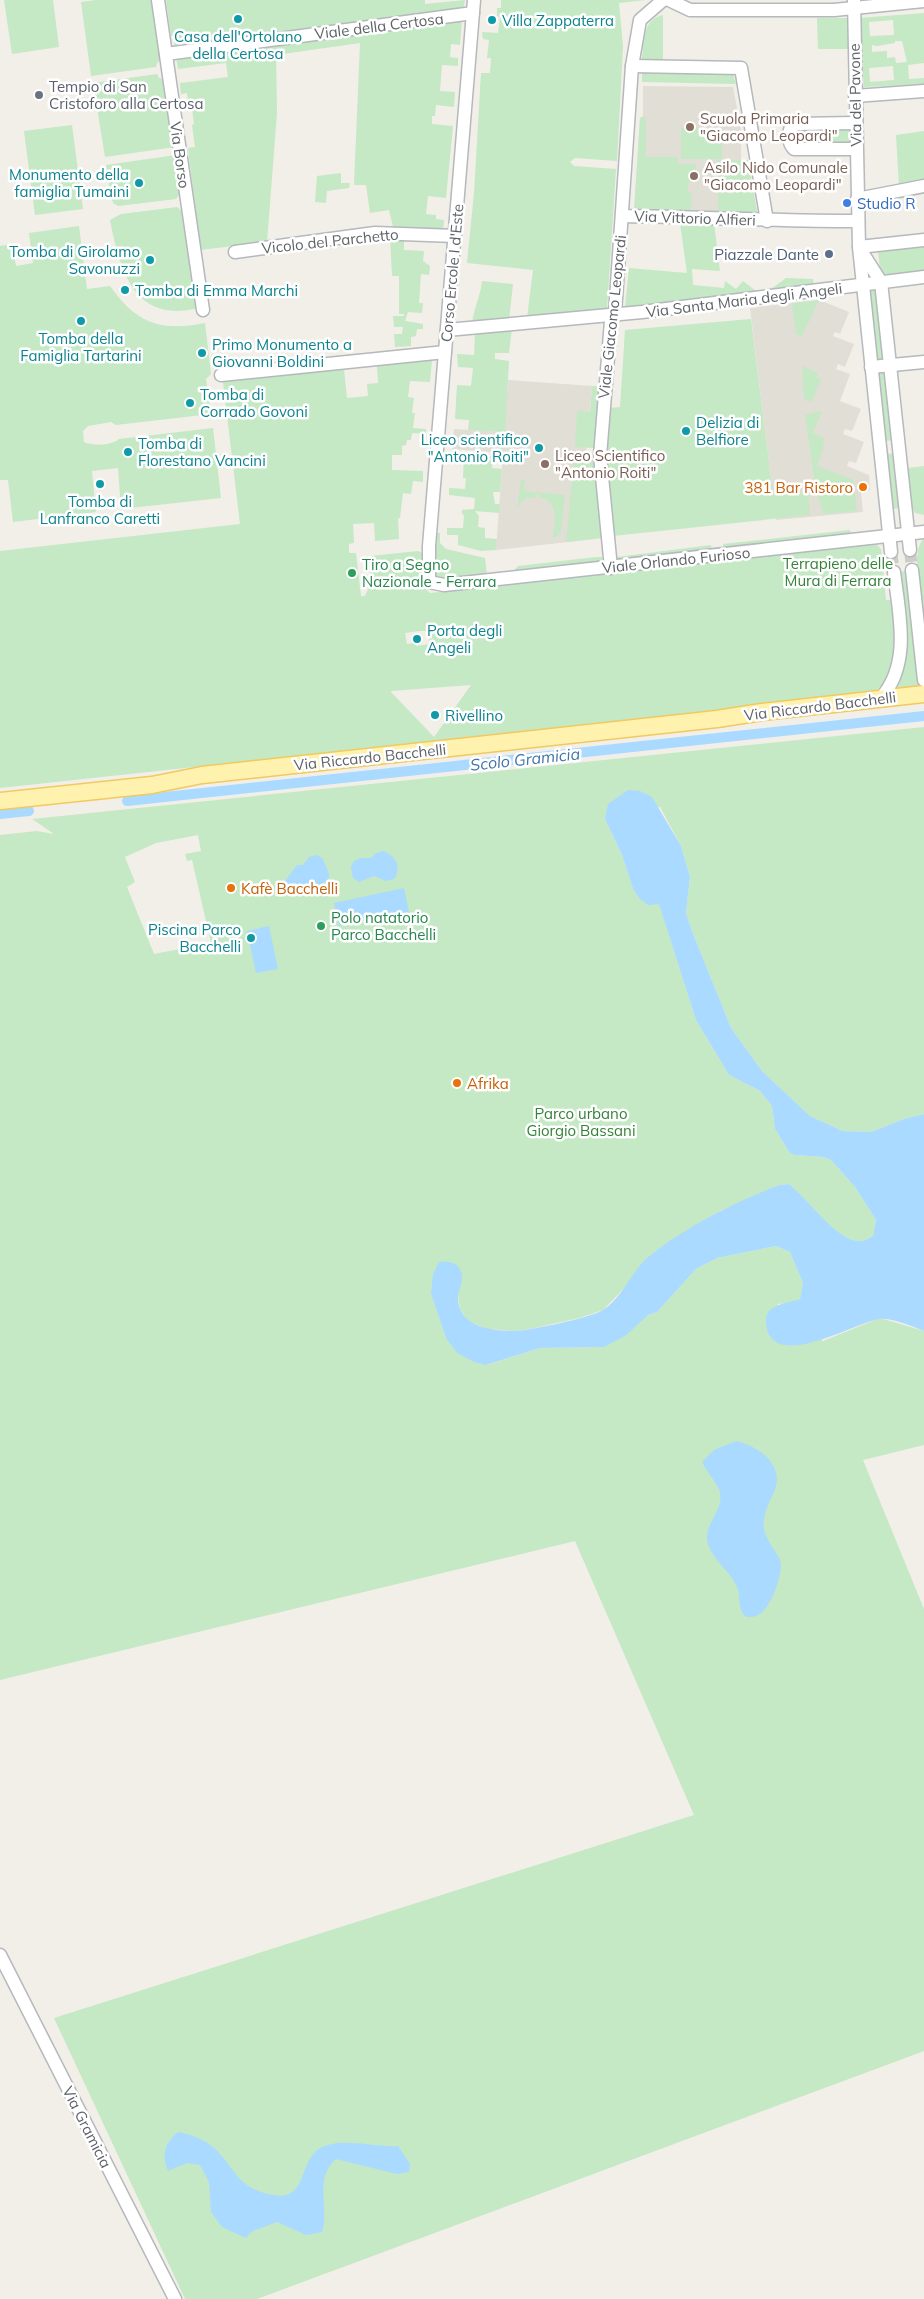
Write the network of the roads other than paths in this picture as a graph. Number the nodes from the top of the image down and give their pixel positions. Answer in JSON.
{"nodes":[{"id":1,"x":158,"y":0,"type":"edge"},
{"id":2,"x":474,"y":0,"type":"edge"},
{"id":3,"x":663,"y":0,"type":"edge"},
{"id":4,"x":669,"y":0,"type":"edge"},
{"id":5,"x":924,"y":1,"type":"edge"},
{"id":6,"x":854,"y":3,"type":"edge"},
{"id":7,"x":473,"y":14,"type":"junction"},
{"id":8,"x":166,"y":54,"type":"junction"},
{"id":9,"x":632,"y":66,"type":"junction"},
{"id":10,"x":924,"y":92,"type":"edge"},
{"id":11,"x":855,"y":96,"type":"junction"},
{"id":12,"x":855,"y":123,"type":"junction"},
{"id":13,"x":856,"y":149,"type":"junction"},
{"id":14,"x":924,"y":186,"type":"edge"},
{"id":15,"x":857,"y":199,"type":"junction"},
{"id":16,"x":622,"y":216,"type":"junction"},
{"id":17,"x":768,"y":221,"type":"junction"},
{"id":18,"x":857,"y":221,"type":"junction"},
{"id":19,"x":455,"y":236,"type":"junction"},
{"id":20,"x":924,"y":240,"type":"edge"},
{"id":21,"x":859,"y":247,"type":"junction"},
{"id":22,"x":235,"y":252,"type":"dead end"},
{"id":23,"x":924,"y":277,"type":"edge"},
{"id":24,"x":881,"y":282,"type":"junction"},
{"id":25,"x":862,"y":285,"type":"junction"},
{"id":26,"x":202,"y":310,"type":"dead end"},
{"id":27,"x":615,"y":313,"type":"junction"},
{"id":28,"x":447,"y":330,"type":"junction"},
{"id":29,"x":445,"y":352,"type":"junction"},
{"id":30,"x":924,"y":362,"type":"edge"},
{"id":31,"x":890,"y":365,"type":"junction"},
{"id":32,"x":871,"y":368,"type":"junction"},
{"id":33,"x":222,"y":375,"type":"dead end"},
{"id":34,"x":898,"y":444,"type":"junction"},
{"id":35,"x":879,"y":446,"type":"junction"},
{"id":36,"x":924,"y":532,"type":"edge"},
{"id":37,"x":908,"y":533,"type":"junction"},
{"id":38,"x":888,"y":536,"type":"junction"},
{"id":39,"x":910,"y":550,"type":"tunnel mouth"},
{"id":40,"x":891,"y":552,"type":"tunnel mouth"},
{"id":41,"x":611,"y":568,"type":"junction"},
{"id":42,"x":912,"y":570,"type":"tunnel mouth"},
{"id":43,"x":894,"y":572,"type":"tunnel mouth"},
{"id":44,"x":429,"y":582,"type":"joint"},
{"id":45,"x":924,"y":680,"type":"edge"},
{"id":46,"x":924,"y":694,"type":"edge"},
{"id":47,"x":889,"y":701,"type":"junction"},
{"id":48,"x":924,"y":704,"type":"edge"},
{"id":49,"x":80,"y":788,"type":"junction"},
{"id":50,"x":0,"y":793,"type":"edge"},
{"id":51,"x":0,"y":801,"type":"edge"},
{"id":52,"x":0,"y":1955,"type":"edge"},
{"id":53,"x":175,"y":2299,"type":"edge"}],
"edges":[{"from":1,"to":8,"type":"street","name":"Via Borso"},
{"from":2,"to":7,"type":"street","name":"Corso Ercole I d'Este"},
{"from":3,"to":9,"type":"street","name":"Viale Giacomo Leopardi"},
{"from":4,"to":6,"type":"street"},
{"from":5,"to":6,"type":"street"},
{"from":6,"to":11,"type":"street","name":"Via del Pavone"},
{"from":7,"to":8,"type":"street","name":"Viale della Certosa"},
{"from":7,"to":19,"type":"street","name":"Corso Ercole I d'Este"},
{"from":8,"to":26,"type":"street","name":"Via Borso"},
{"from":9,"to":16,"type":"street","name":"Viale Giacomo Leopardi"},
{"from":9,"to":17,"type":"street"},
{"from":10,"to":11,"type":"street"},
{"from":11,"to":12,"type":"street","name":"Via del Pavone"},
{"from":12,"to":13,"type":"street","name":"Via del Pavone"},
{"from":12,"to":13,"type":"street"},
{"from":13,"to":15,"type":"street","name":"Via del Pavone"},
{"from":14,"to":15,"type":"street"},
{"from":15,"to":18,"type":"street","name":"Via del Pavone"},
{"from":16,"to":17,"type":"street","name":"Via Vittorio Alfieri"},
{"from":16,"to":27,"type":"street","name":"Viale Giacomo Leopardi"},
{"from":17,"to":18,"type":"street","name":"Via Vittorio Alfieri"},
{"from":18,"to":21,"type":"street","name":"Via del Pavone"},
{"from":19,"to":22,"type":"street","name":"Vicolo del Parchetto"},
{"from":19,"to":28,"type":"street","name":"Corso Ercole I d'Este"},
{"from":20,"to":21,"type":"street"},
{"from":21,"to":24,"type":"street"},
{"from":21,"to":25,"type":"street","name":"Via del Pavone"},
{"from":23,"to":24,"type":"street","name":"Via Santa Maria degli Angeli"},
{"from":24,"to":25,"type":"street","name":"Via Santa Maria degli Angeli"},
{"from":24,"to":31,"type":"street"},
{"from":25,"to":27,"type":"street","name":"Via Santa Maria degli Angeli"},
{"from":25,"to":32,"type":"street","name":"Via del Pavone"},
{"from":27,"to":28,"type":"street","name":"Via Santa Maria degli Angeli"},
{"from":27,"to":41,"type":"street","name":"Viale Giacomo Leopardi"},
{"from":28,"to":29,"type":"street","name":"Corso Ercole I d'Este"},
{"from":29,"to":33,"type":"street"},
{"from":29,"to":44,"type":"street","name":"Corso Ercole I d'Este"},
{"from":30,"to":31,"type":"street"},
{"from":31,"to":32,"type":"street"},
{"from":31,"to":34,"type":"street"},
{"from":32,"to":35,"type":"street","name":"Via del Pavone"},
{"from":34,"to":35,"type":"street"},
{"from":34,"to":37,"type":"street"},
{"from":35,"to":38,"type":"street","name":"Via del Pavone"},
{"from":36,"to":37,"type":"street","name":"Viale Orlando Furioso"},
{"from":37,"to":38,"type":"street","name":"Viale Orlando Furioso"},
{"from":37,"to":39,"type":"street"},
{"from":38,"to":40,"type":"street","name":"Via del Pavone"},
{"from":38,"to":41,"type":"street","name":"Viale Orlando Furioso"},
{"from":41,"to":44,"type":"street","name":"Viale Orlando Furioso"},
{"from":42,"to":45,"type":"street"},
{"from":43,"to":47,"type":"street"},
{"from":46,"to":47,"type":"main road","name":"Via Riccardo Bacchelli"},
{"from":47,"to":48,"type":"main road","name":"Via Riccardo Bacchelli"},
{"from":47,"to":49,"type":"main road","name":"Via Riccardo Bacchelli"},
{"from":49,"to":50,"type":"main road","name":"Via Riccardo Bacchelli"},
{"from":49,"to":51,"type":"main road","name":"Via Riccardo Bacchelli"},
{"from":52,"to":53,"type":"street","name":"Via Gramicia"}]}
